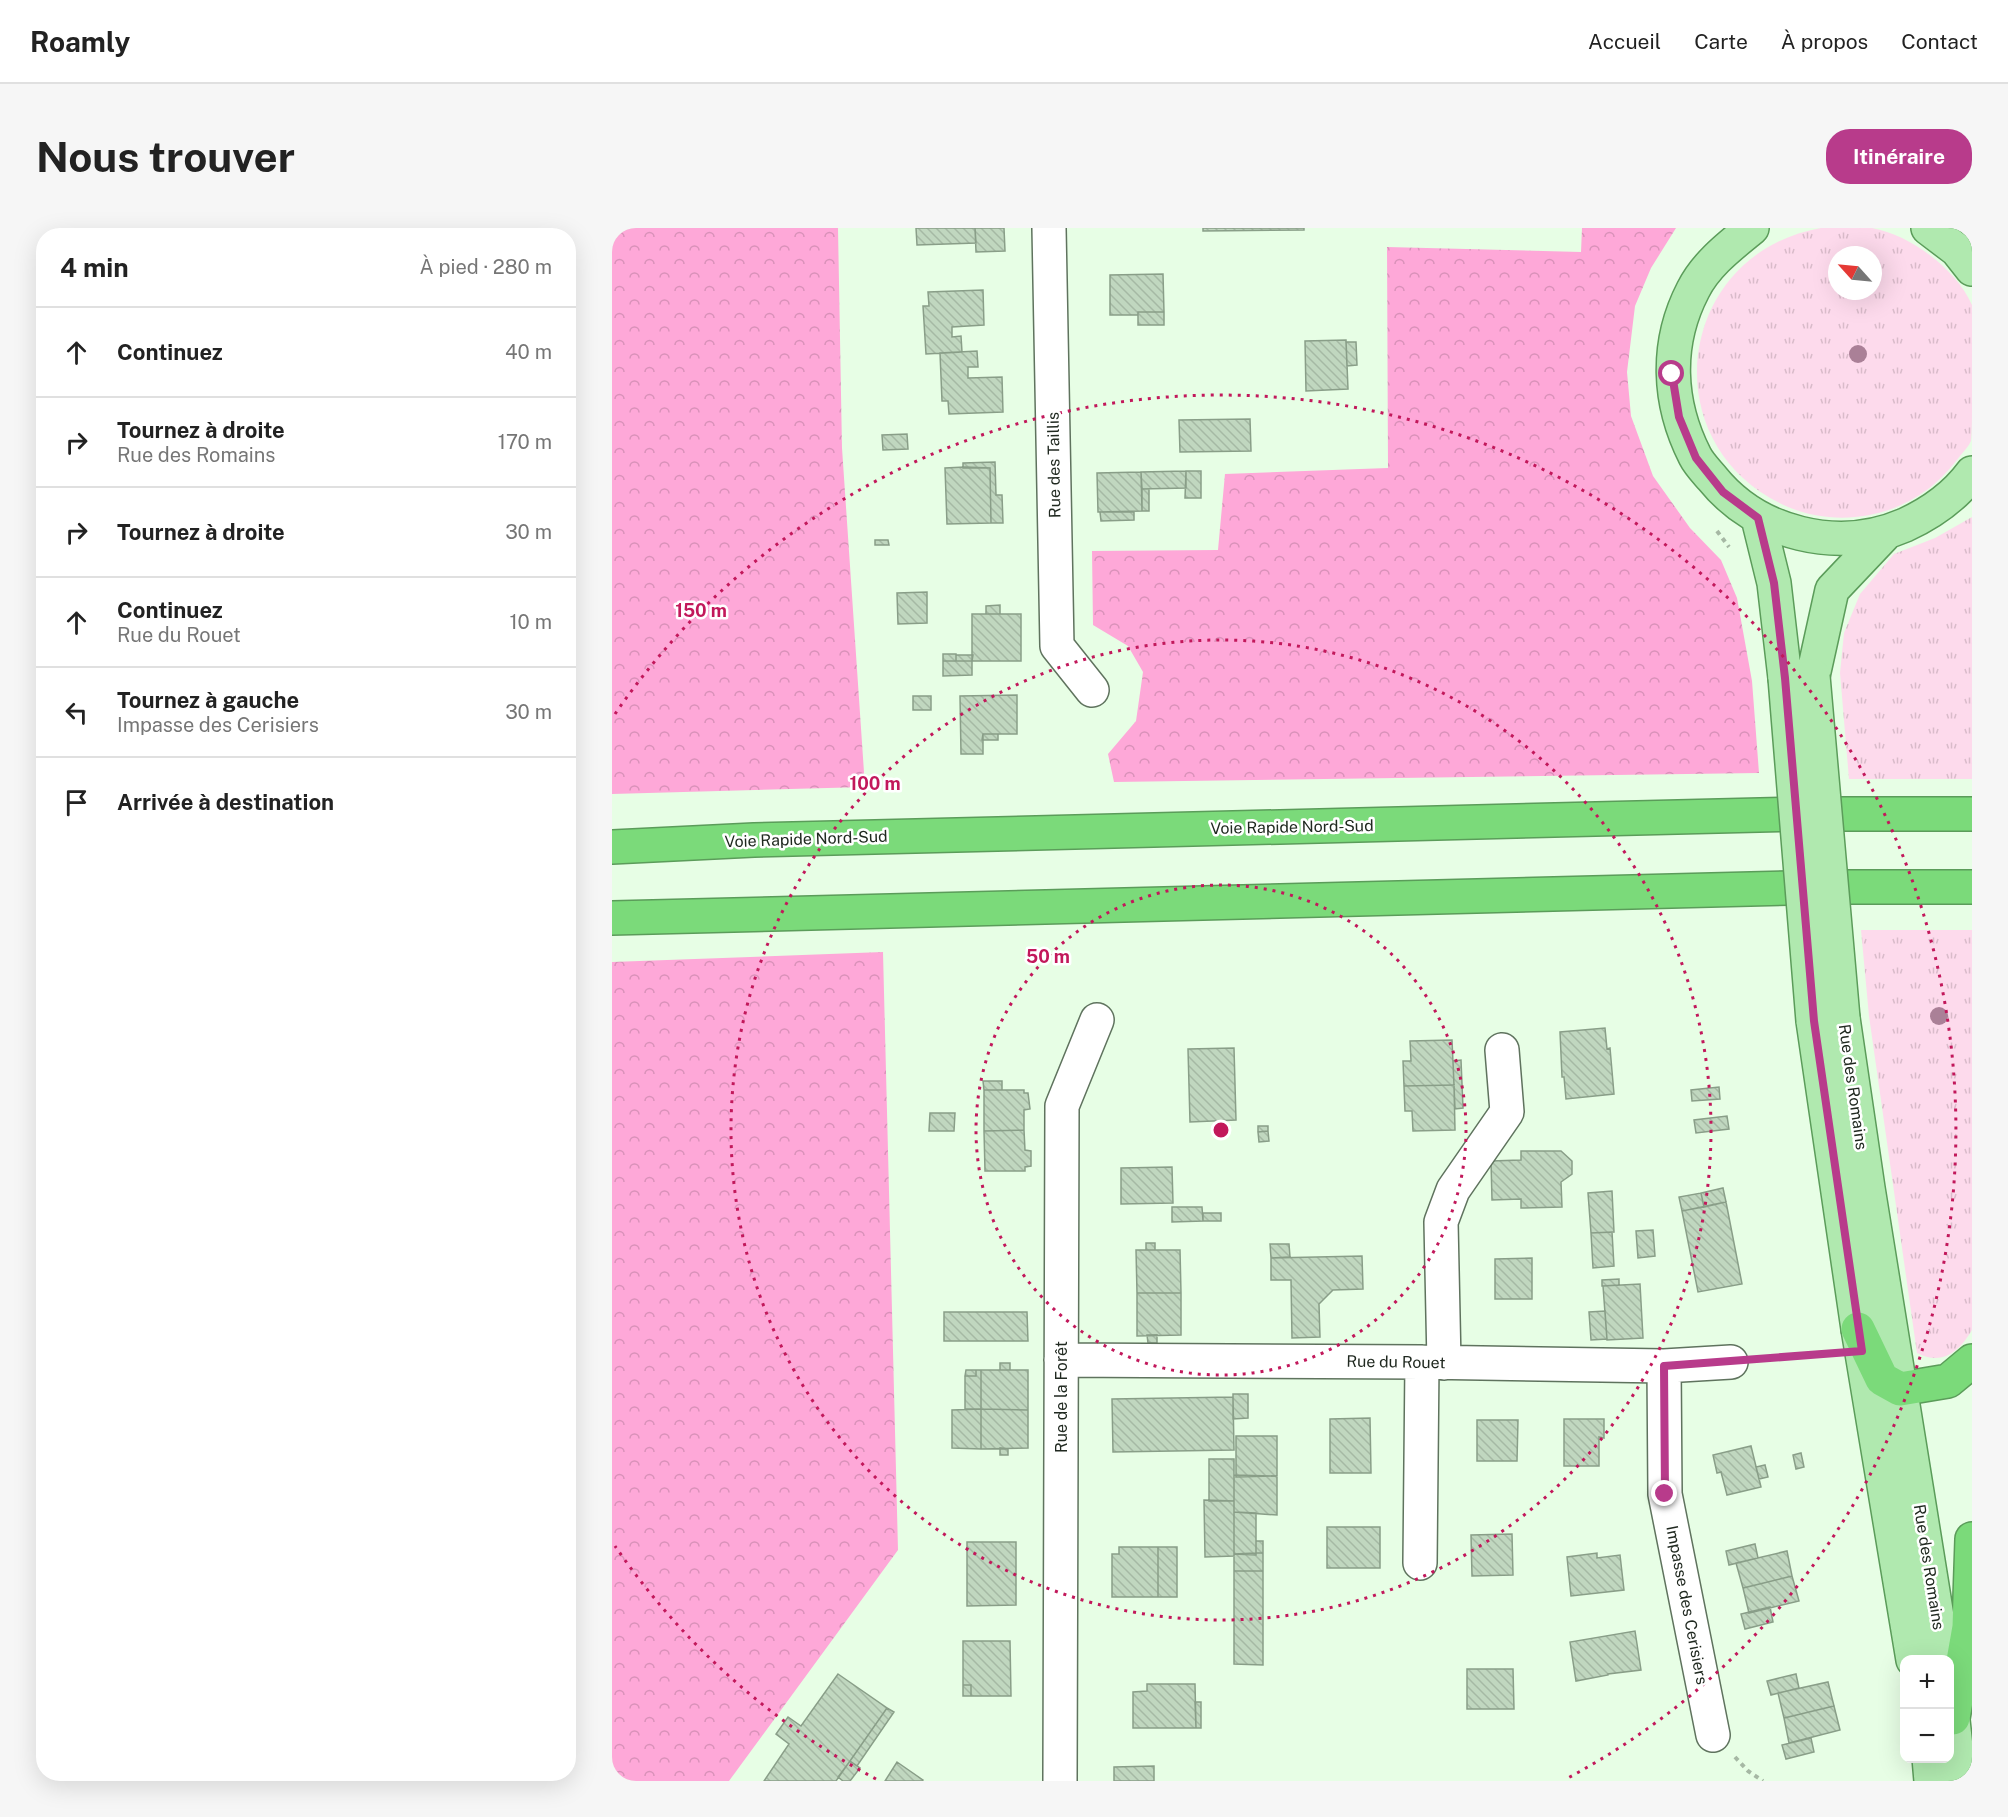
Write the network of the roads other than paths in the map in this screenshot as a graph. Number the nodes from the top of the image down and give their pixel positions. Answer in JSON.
{"nodes":[{"id":1,"x":1049,"y":228,"type":"edge"},
{"id":2,"x":1752,"y":228,"type":"edge"},
{"id":3,"x":1928,"y":228,"type":"edge"},
{"id":4,"x":1967,"y":258,"type":"edge"},
{"id":5,"x":1972,"y":473,"type":"edge"},
{"id":6,"x":1758,"y":518,"type":"junction"},
{"id":7,"x":1886,"y":533,"type":"junction"},
{"id":8,"x":1799,"y":677,"type":"junction"},
{"id":9,"x":1092,"y":690,"type":"dead end"},
{"id":10,"x":1972,"y":814,"type":"edge"},
{"id":11,"x":612,"y":847,"type":"edge"},
{"id":12,"x":1972,"y":887,"type":"edge"},
{"id":13,"x":612,"y":918,"type":"edge"},
{"id":14,"x":1828,"y":1019,"type":"junction"},
{"id":15,"x":1097,"y":1020,"type":"dead end"},
{"id":16,"x":1502,"y":1050,"type":"dead end"},
{"id":17,"x":1860,"y":1340,"type":"junction"},
{"id":18,"x":1061,"y":1360,"type":"junction"},
{"id":19,"x":1972,"y":1361,"type":"edge"},
{"id":20,"x":1433,"y":1362,"type":"junction"},
{"id":21,"x":1731,"y":1362,"type":"road end"},
{"id":22,"x":1664,"y":1366,"type":"junction"},
{"id":23,"x":1900,"y":1389,"type":"junction"},
{"id":24,"x":1972,"y":1539,"type":"edge"},
{"id":25,"x":1420,"y":1563,"type":"dead end"},
{"id":26,"x":1911,"y":1655,"type":"edge"},
{"id":27,"x":1943,"y":1655,"type":"edge"},
{"id":28,"x":1954,"y":1693,"type":"edge"},
{"id":29,"x":1951,"y":1709,"type":"edge"},
{"id":30,"x":1713,"y":1735,"type":"dead end"},
{"id":31,"x":1929,"y":1763,"type":"edge"},
{"id":32,"x":1060,"y":1781,"type":"edge"},
{"id":33,"x":1931,"y":1781,"type":"edge"},
{"id":34,"x":1960,"y":1781,"type":"edge"}],
"edges":[{"from":1,"to":9,"type":"street","name":"Rue des Taillis"},
{"from":2,"to":6,"type":"main road"},
{"from":3,"to":4,"type":"main road"},
{"from":5,"to":7,"type":"main road"},
{"from":6,"to":7,"type":"main road"},
{"from":6,"to":8,"type":"main road","name":"Rue des Romains"},
{"from":7,"to":8,"type":"main road","name":"Rue des Romains"},
{"from":8,"to":14,"type":"main road","name":"Rue des Romains","bridge":true},
{"from":10,"to":11,"type":"highway","name":"Voie Rapide Nord-Sud"},
{"from":12,"to":13,"type":"highway"},
{"from":14,"to":17,"type":"main road","name":"Rue des Romains"},
{"from":14,"to":23,"type":"main road","name":"Rue des Romains"},
{"from":15,"to":18,"type":"street","name":"Rue de la Forêt"},
{"from":16,"to":20,"type":"street"},
{"from":17,"to":23,"type":"highway"},
{"from":17,"to":26,"type":"main road","name":"Rue des Romains"},
{"from":18,"to":20,"type":"street","name":"Rue du Rouet"},
{"from":18,"to":32,"type":"street","name":"Rue de la Forêt"},
{"from":19,"to":23,"type":"highway"},
{"from":20,"to":22,"type":"street","name":"Rue du Rouet"},
{"from":20,"to":25,"type":"street"},
{"from":21,"to":22,"type":"street","name":"Rue du Rouet"},
{"from":22,"to":30,"type":"street","name":"Impasse des Cerisiers"},
{"from":23,"to":27,"type":"main road","name":"Rue des Romains"},
{"from":24,"to":28,"type":"highway"},
{"from":29,"to":34,"type":"main road"},
{"from":31,"to":33,"type":"main road"}]}
